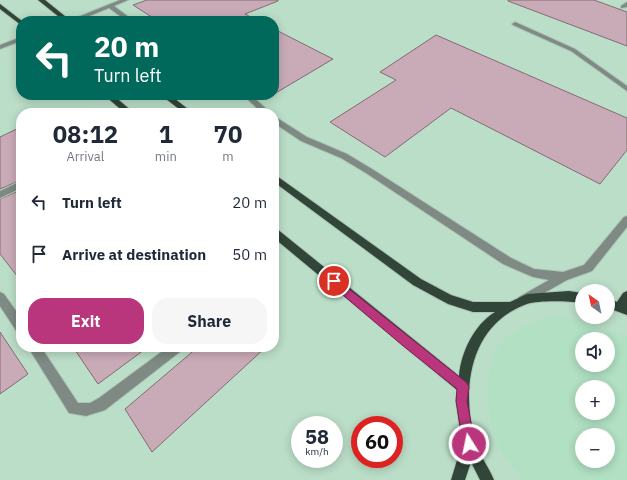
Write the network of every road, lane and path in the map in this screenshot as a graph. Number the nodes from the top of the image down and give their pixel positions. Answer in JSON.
{"nodes":[{"id":1,"x":40,"y":0,"type":"edge"},
{"id":2,"x":125,"y":0,"type":"edge"},
{"id":3,"x":0,"y":6,"type":"edge"},
{"id":4,"x":110,"y":6,"type":"junction"},
{"id":5,"x":62,"y":16,"type":"edge"},
{"id":6,"x":83,"y":16,"type":"edge"},
{"id":7,"x":124,"y":16,"type":"edge"},
{"id":8,"x":16,"y":19,"type":"edge"},
{"id":9,"x":515,"y":24,"type":"dead end"},
{"id":10,"x":16,"y":41,"type":"edge"},
{"id":11,"x":0,"y":47,"type":"edge"},
{"id":12,"x":627,"y":89,"type":"edge"},
{"id":13,"x":114,"y":100,"type":"edge"},
{"id":14,"x":172,"y":100,"type":"edge"},
{"id":15,"x":253,"y":100,"type":"edge"},
{"id":16,"x":124,"y":108,"type":"edge"},
{"id":17,"x":182,"y":108,"type":"edge"},
{"id":18,"x":262,"y":108,"type":"edge"},
{"id":19,"x":279,"y":122,"type":"edge"},
{"id":20,"x":279,"y":181,"type":"edge"},
{"id":21,"x":16,"y":187,"type":"edge"},
{"id":22,"x":0,"y":196,"type":"edge"},
{"id":23,"x":627,"y":220,"type":"edge"},
{"id":24,"x":279,"y":238,"type":"edge"},
{"id":25,"x":563,"y":277,"type":"junction"},
{"id":26,"x":627,"y":296,"type":"edge"},
{"id":27,"x":0,"y":297,"type":"edge"},
{"id":28,"x":575,"y":297,"type":"edge"},
{"id":29,"x":511,"y":307,"type":"junction"},
{"id":30,"x":624,"y":309,"type":"edge"},
{"id":31,"x":16,"y":321,"type":"edge"},
{"id":32,"x":37,"y":352,"type":"edge"},
{"id":33,"x":170,"y":352,"type":"edge"},
{"id":34,"x":463,"y":387,"type":"junction"},
{"id":35,"x":469,"y":444,"type":"junction"},
{"id":36,"x":458,"y":480,"type":"edge"},
{"id":37,"x":486,"y":480,"type":"edge"}],
"edges":[{"from":1,"to":5,"type":"main road"},
{"from":2,"to":4,"type":"street"},
{"from":3,"to":8,"type":"main road"},
{"from":4,"to":6,"type":"street"},
{"from":4,"to":7,"type":"street"},
{"from":9,"to":12,"type":"street"},
{"from":10,"to":11,"type":"street"},
{"from":13,"to":16,"type":"main road"},
{"from":14,"to":17,"type":"main road"},
{"from":15,"to":18,"type":"street"},
{"from":19,"to":25,"type":"street"},
{"from":20,"to":29,"type":"main road"},
{"from":21,"to":22,"type":"street"},
{"from":23,"to":25,"type":"street"},
{"from":24,"to":34,"type":"main road"},
{"from":25,"to":29,"type":"street"},
{"from":26,"to":30,"type":"main road"},
{"from":27,"to":31,"type":"street"},
{"from":28,"to":29,"type":"main road"},
{"from":29,"to":34,"type":"main road"},
{"from":32,"to":33,"type":"street"},
{"from":34,"to":35,"type":"main road"},
{"from":35,"to":36,"type":"main road"},
{"from":35,"to":37,"type":"main road"}]}
